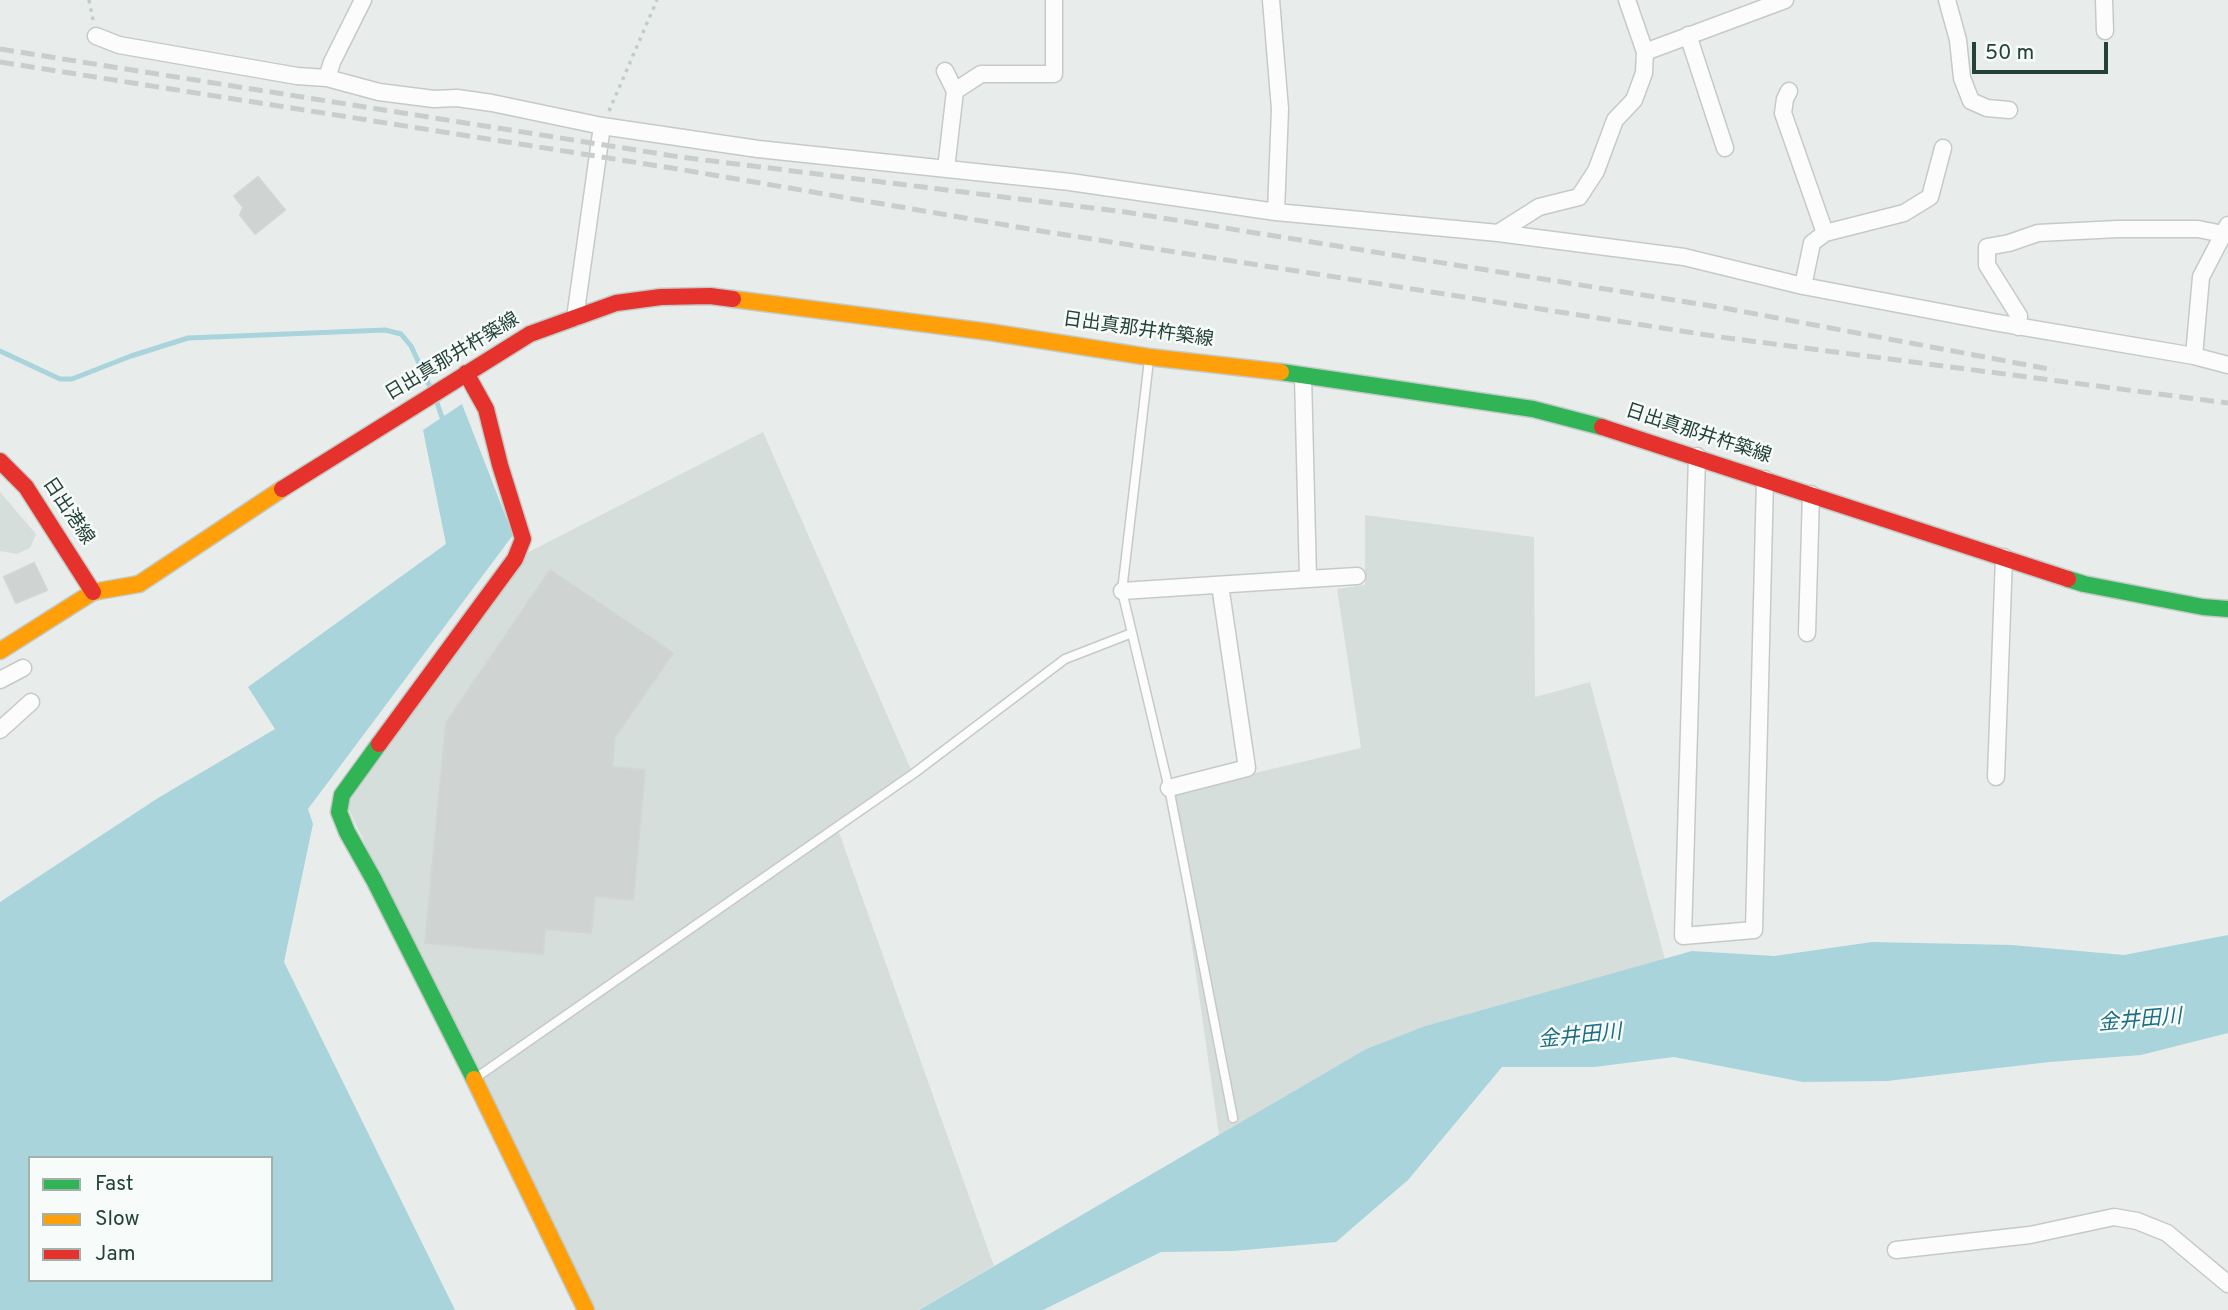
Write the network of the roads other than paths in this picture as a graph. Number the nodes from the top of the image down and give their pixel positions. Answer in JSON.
{"nodes":[{"id":1,"x":363,"y":0,"type":"edge"},
{"id":2,"x":1054,"y":0,"type":"edge"},
{"id":3,"x":1270,"y":0,"type":"edge"},
{"id":4,"x":1626,"y":0,"type":"edge"},
{"id":5,"x":1785,"y":0,"type":"edge"},
{"id":6,"x":1947,"y":0,"type":"edge"},
{"id":7,"x":2104,"y":0,"type":"edge"},
{"id":8,"x":2105,"y":31,"type":"dead end"},
{"id":9,"x":96,"y":36,"type":"dead end"},
{"id":10,"x":1688,"y":36,"type":"junction"},
{"id":11,"x":1645,"y":52,"type":"junction"},
{"id":12,"x":945,"y":71,"type":"dead end"},
{"id":13,"x":327,"y":78,"type":"junction"},
{"id":14,"x":955,"y":91,"type":"junction"},
{"id":15,"x":1789,"y":91,"type":"dead end"},
{"id":16,"x":2009,"y":110,"type":"dead end"},
{"id":17,"x":603,"y":126,"type":"junction"},
{"id":18,"x":1725,"y":148,"type":"dead end"},
{"id":19,"x":1943,"y":148,"type":"dead end"},
{"id":20,"x":946,"y":169,"type":"junction"},
{"id":21,"x":1276,"y":212,"type":"junction"},
{"id":22,"x":2225,"y":230,"type":"edge"},
{"id":23,"x":1498,"y":233,"type":"junction"},
{"id":24,"x":1825,"y":233,"type":"junction"},
{"id":25,"x":1803,"y":286,"type":"junction"},
{"id":26,"x":575,"y":318,"type":"junction"},
{"id":27,"x":2018,"y":327,"type":"junction"},
{"id":28,"x":2194,"y":356,"type":"junction"},
{"id":29,"x":1149,"y":357,"type":"junction"},
{"id":30,"x":2228,"y":365,"type":"edge"},
{"id":31,"x":466,"y":373,"type":"junction"},
{"id":32,"x":1303,"y":376,"type":"junction"},
{"id":33,"x":1697,"y":456,"type":"junction"},
{"id":34,"x":0,"y":461,"type":"edge"},
{"id":35,"x":1765,"y":479,"type":"junction"},
{"id":36,"x":1811,"y":494,"type":"junction"},
{"id":37,"x":2004,"y":557,"type":"junction"},
{"id":38,"x":1357,"y":576,"type":"dead end"},
{"id":39,"x":1308,"y":579,"type":"junction"},
{"id":40,"x":1220,"y":585,"type":"junction"},
{"id":41,"x":1122,"y":591,"type":"junction"},
{"id":42,"x":93,"y":592,"type":"junction"},
{"id":43,"x":2228,"y":609,"type":"edge"},
{"id":44,"x":1132,"y":633,"type":"junction"},
{"id":45,"x":1807,"y":633,"type":"dead end"},
{"id":46,"x":0,"y":650,"type":"edge"},
{"id":47,"x":23,"y":668,"type":"dead end"},
{"id":48,"x":0,"y":680,"type":"edge"},
{"id":49,"x":31,"y":702,"type":"dead end"},
{"id":50,"x":0,"y":730,"type":"edge"},
{"id":51,"x":1996,"y":776,"type":"dead end"},
{"id":52,"x":1169,"y":788,"type":"junction"},
{"id":53,"x":474,"y":1079,"type":"junction"},
{"id":54,"x":1233,"y":1118,"type":"dead end"},
{"id":55,"x":1896,"y":1250,"type":"dead end"},
{"id":56,"x":2228,"y":1284,"type":"edge"},
{"id":57,"x":586,"y":1310,"type":"edge"}],
"edges":[{"from":1,"to":13,"type":"street"},
{"from":2,"to":14,"type":"street"},
{"from":3,"to":21,"type":"street"},
{"from":4,"to":11,"type":"street"},
{"from":5,"to":10,"type":"street"},
{"from":6,"to":16,"type":"street"},
{"from":7,"to":8,"type":"street"},
{"from":9,"to":13,"type":"street"},
{"from":10,"to":11,"type":"street"},
{"from":10,"to":18,"type":"street"},
{"from":11,"to":23,"type":"street"},
{"from":12,"to":14,"type":"street"},
{"from":13,"to":17,"type":"street"},
{"from":14,"to":20,"type":"street"},
{"from":15,"to":24,"type":"street"},
{"from":17,"to":20,"type":"street"},
{"from":17,"to":26,"type":"street"},
{"from":19,"to":24,"type":"street"},
{"from":20,"to":21,"type":"street"},
{"from":21,"to":23,"type":"street"},
{"from":22,"to":27,"type":"street"},
{"from":22,"to":28,"type":"street"},
{"from":23,"to":25,"type":"street"},
{"from":24,"to":25,"type":"street"},
{"from":25,"to":27,"type":"street"},
{"from":26,"to":29,"type":"main road","name":"日出真那井杵築線"},
{"from":26,"to":31,"type":"main road","name":"日出真那井杵築線"},
{"from":27,"to":28,"type":"street"},
{"from":28,"to":30,"type":"street"},
{"from":29,"to":32,"type":"main road","name":"日出真那井杵築線"},
{"from":29,"to":41,"type":"lane"},
{"from":31,"to":42,"type":"main road","name":"日出真那井杵築線"},
{"from":31,"to":53,"type":"main road"},
{"from":32,"to":33,"type":"main road","name":"日出真那井杵築線"},
{"from":32,"to":39,"type":"street"},
{"from":33,"to":35,"type":"main road","name":"日出真那井杵築線"},
{"from":33,"to":35,"type":"street"},
{"from":34,"to":42,"type":"main road","name":"日出港線"},
{"from":35,"to":36,"type":"main road","name":"日出真那井杵築線"},
{"from":36,"to":37,"type":"main road","name":"日出真那井杵築線"},
{"from":36,"to":45,"type":"street"},
{"from":37,"to":43,"type":"main road","name":"日出真那井杵築線"},
{"from":37,"to":51,"type":"street"},
{"from":38,"to":39,"type":"street"},
{"from":39,"to":40,"type":"street"},
{"from":40,"to":41,"type":"street"},
{"from":40,"to":52,"type":"street"},
{"from":41,"to":44,"type":"lane"},
{"from":42,"to":46,"type":"main road"},
{"from":44,"to":52,"type":"lane"},
{"from":44,"to":53,"type":"lane"},
{"from":47,"to":48,"type":"street"},
{"from":49,"to":50,"type":"street"},
{"from":52,"to":54,"type":"lane"},
{"from":53,"to":57,"type":"main road"},
{"from":55,"to":56,"type":"street"}]}
